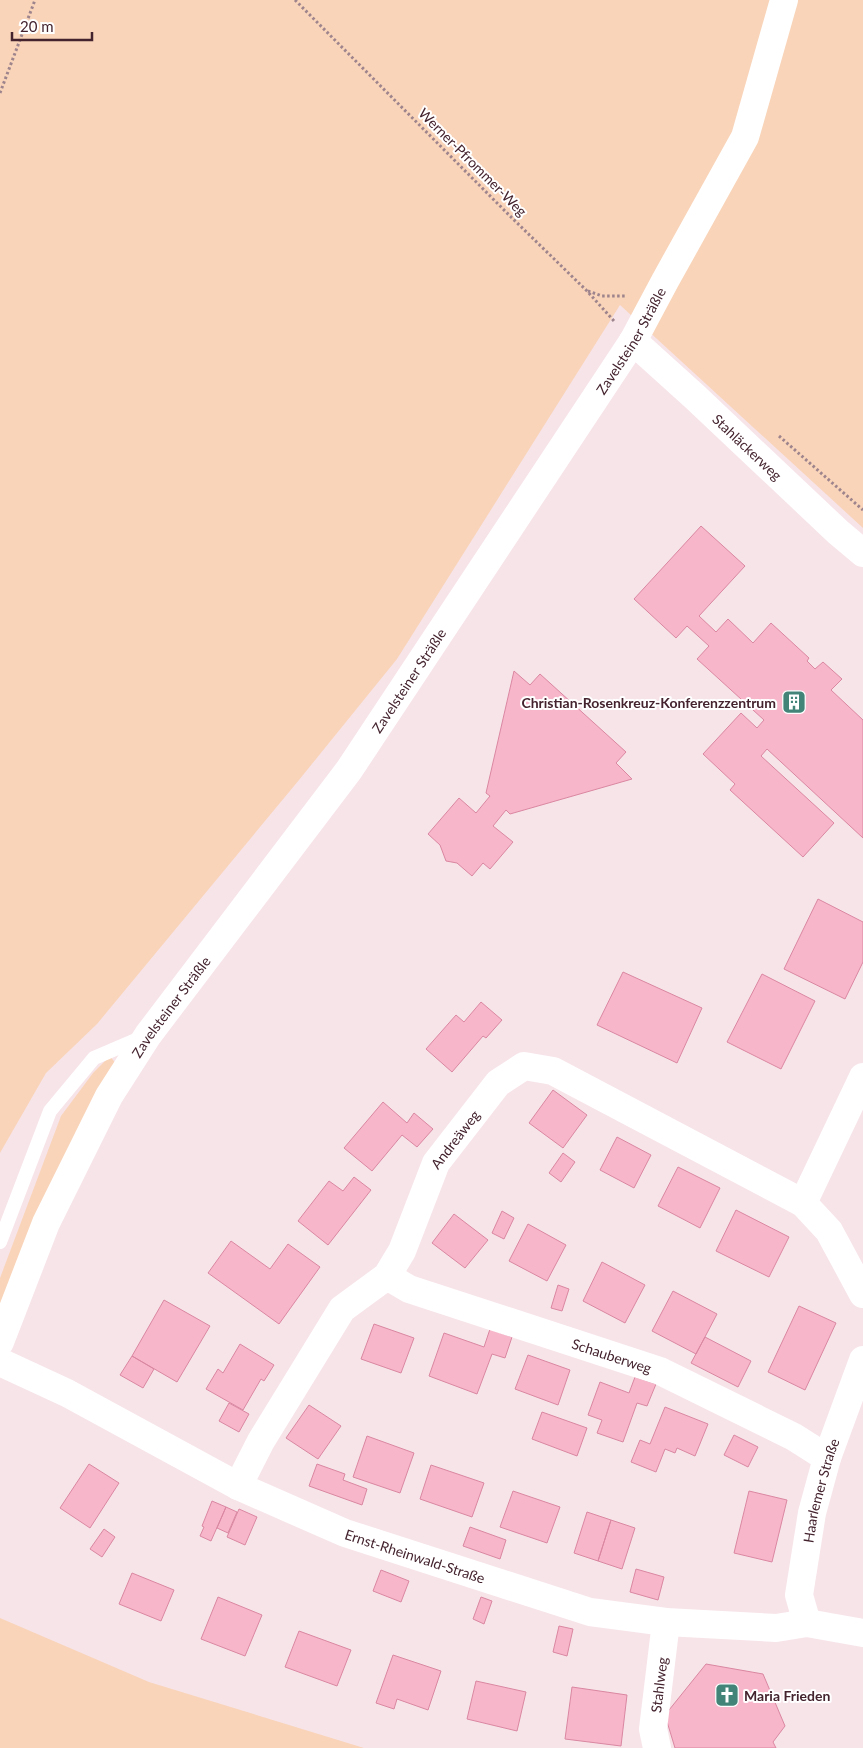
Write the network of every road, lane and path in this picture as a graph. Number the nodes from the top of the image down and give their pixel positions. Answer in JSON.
{"nodes":[{"id":1,"x":35,"y":0,"type":"edge"},
{"id":2,"x":295,"y":0,"type":"edge"},
{"id":3,"x":784,"y":0,"type":"edge"},
{"id":4,"x":0,"y":93,"type":"edge"},
{"id":5,"x":633,"y":342,"type":"junction"},
{"id":6,"x":863,"y":553,"type":"edge"},
{"id":7,"x":148,"y":1035,"type":"junction"},
{"id":8,"x":863,"y":1077,"type":"edge"},
{"id":9,"x":803,"y":1203,"type":"junction"},
{"id":10,"x":0,"y":1242,"type":"edge"},
{"id":11,"x":387,"y":1276,"type":"junction"},
{"id":12,"x":863,"y":1294,"type":"edge"},
{"id":13,"x":0,"y":1342,"type":"edge"},
{"id":14,"x":863,"y":1360,"type":"edge"},
{"id":15,"x":0,"y":1362,"type":"edge"},
{"id":16,"x":827,"y":1458,"type":"junction"},
{"id":17,"x":238,"y":1486,"type":"junction"},
{"id":18,"x":666,"y":1622,"type":"junction"},
{"id":19,"x":807,"y":1624,"type":"junction"},
{"id":20,"x":863,"y":1634,"type":"edge"},
{"id":21,"x":657,"y":1748,"type":"edge"}],
"edges":[{"from":1,"to":4,"type":"path"},
{"from":2,"to":5,"type":"path","name":"Werner-Pfrommer-Weg"},
{"from":3,"to":5,"type":"street","name":"Zavelsteiner Sträßle"},
{"from":5,"to":6,"type":"street","name":"Stahläckerweg"},
{"from":5,"to":7,"type":"street","name":"Zavelsteiner Sträßle"},
{"from":7,"to":10,"type":"lane"},
{"from":7,"to":13,"type":"street","name":"Zavelsteiner Sträßle"},
{"from":8,"to":9,"type":"street"},
{"from":9,"to":11,"type":"street","name":"Andreäweg"},
{"from":9,"to":12,"type":"street"},
{"from":11,"to":16,"type":"street","name":"Schauberweg"},
{"from":11,"to":17,"type":"street","name":"Andreäweg"},
{"from":14,"to":16,"type":"street","name":"Haarlemer Straße"},
{"from":15,"to":17,"type":"street","name":"Ernst-Rheinwald-Straße"},
{"from":16,"to":19,"type":"street","name":"Haarlemer Straße"},
{"from":17,"to":18,"type":"street","name":"Ernst-Rheinwald-Straße"},
{"from":18,"to":19,"type":"street","name":"Ernst-Rheinwald-Straße"},
{"from":18,"to":21,"type":"street","name":"Stahlweg"},
{"from":19,"to":20,"type":"street","name":"Ernst-Rheinwald-Straße"}]}
